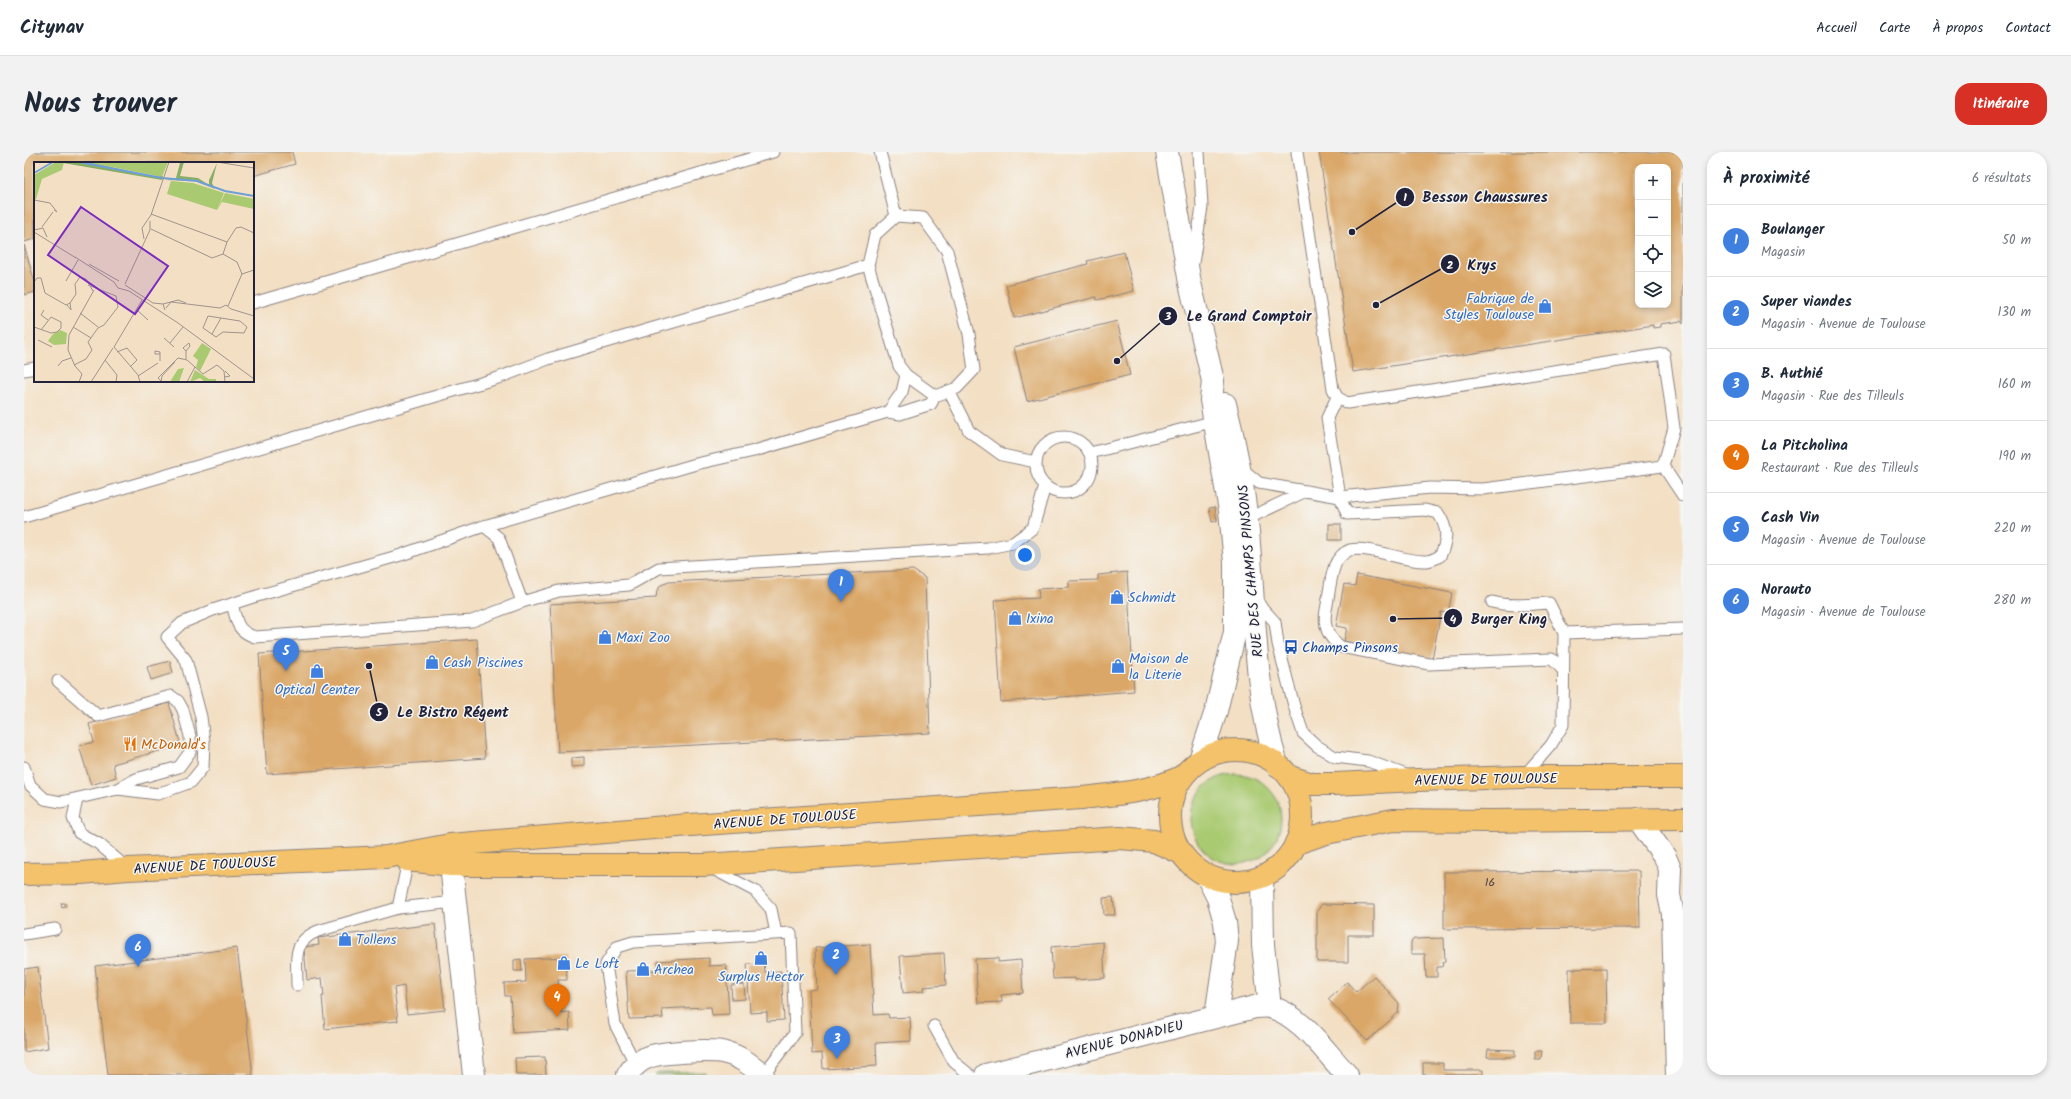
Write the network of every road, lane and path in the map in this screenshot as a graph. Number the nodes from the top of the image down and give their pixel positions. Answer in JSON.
{"nodes":[{"id":1,"x":773,"y":152,"type":"edge"},
{"id":2,"x":880,"y":152,"type":"edge"},
{"id":3,"x":1167,"y":152,"type":"edge"},
{"id":4,"x":1199,"y":152,"type":"edge"},
{"id":5,"x":1297,"y":152,"type":"edge"},
{"id":6,"x":896,"y":216,"type":"junction"},
{"id":7,"x":868,"y":265,"type":"junction"},
{"id":8,"x":1190,"y":283,"type":"junction"},
{"id":9,"x":254,"y":303,"type":"edge"},
{"id":10,"x":34,"y":368,"type":"edge"},
{"id":11,"x":24,"y":370,"type":"edge"},
{"id":12,"x":906,"y":375,"type":"junction"},
{"id":13,"x":1213,"y":381,"type":"junction"},
{"id":14,"x":949,"y":391,"type":"junction"},
{"id":15,"x":935,"y":396,"type":"junction"},
{"id":16,"x":1337,"y":397,"type":"junction"},
{"id":17,"x":888,"y":412,"type":"junction"},
{"id":18,"x":1215,"y":421,"type":"junction"},
{"id":19,"x":1090,"y":453,"type":"junction"},
{"id":20,"x":1036,"y":462,"type":"junction"},
{"id":21,"x":1239,"y":466,"type":"junction"},
{"id":22,"x":1663,"y":466,"type":"junction"},
{"id":23,"x":1045,"y":486,"type":"junction"},
{"id":24,"x":1306,"y":491,"type":"junction"},
{"id":25,"x":1683,"y":496,"type":"edge"},
{"id":26,"x":1340,"y":497,"type":"junction"},
{"id":27,"x":24,"y":517,"type":"edge"},
{"id":28,"x":1246,"y":519,"type":"junction"},
{"id":29,"x":484,"y":526,"type":"junction"},
{"id":30,"x":1252,"y":596,"type":"junction"},
{"id":31,"x":522,"y":602,"type":"junction"},
{"id":32,"x":1492,"y":602,"type":"dead end"},
{"id":33,"x":232,"y":604,"type":"junction"},
{"id":34,"x":1683,"y":629,"type":"edge"},
{"id":35,"x":1564,"y":633,"type":"junction"},
{"id":36,"x":1563,"y":670,"type":"junction"},
{"id":37,"x":58,"y":680,"type":"dead end"},
{"id":38,"x":1200,"y":760,"type":"junction"},
{"id":39,"x":24,"y":767,"type":"edge"},
{"id":40,"x":1283,"y":771,"type":"junction"},
{"id":41,"x":1183,"y":776,"type":"junction"},
{"id":42,"x":1522,"y":777,"type":"junction"},
{"id":43,"x":1683,"y":777,"type":"edge"},
{"id":44,"x":1418,"y":780,"type":"junction"},
{"id":45,"x":118,"y":790,"type":"junction"},
{"id":46,"x":77,"y":799,"type":"junction"},
{"id":47,"x":1638,"y":819,"type":"junction"},
{"id":48,"x":1683,"y":819,"type":"edge"},
{"id":49,"x":1296,"y":843,"type":"junction"},
{"id":50,"x":1179,"y":852,"type":"junction"},
{"id":51,"x":386,"y":857,"type":"junction"},
{"id":52,"x":408,"y":860,"type":"junction"},
{"id":53,"x":451,"y":865,"type":"junction"},
{"id":54,"x":703,"y":865,"type":"junction"},
{"id":55,"x":1683,"y":866,"type":"edge"},
{"id":56,"x":128,"y":869,"type":"junction"},
{"id":57,"x":24,"y":874,"type":"edge"},
{"id":58,"x":1207,"y":876,"type":"junction"},
{"id":59,"x":1262,"y":878,"type":"junction"},
{"id":60,"x":455,"y":902,"type":"junction"},
{"id":61,"x":398,"y":908,"type":"junction"},
{"id":62,"x":1673,"y":914,"type":"junction"},
{"id":63,"x":55,"y":929,"type":"dead end"},
{"id":64,"x":24,"y":934,"type":"edge"},
{"id":65,"x":776,"y":934,"type":"junction"},
{"id":66,"x":297,"y":985,"type":"dead end"},
{"id":67,"x":1680,"y":1006,"type":"edge"},
{"id":68,"x":1270,"y":1007,"type":"junction"},
{"id":69,"x":1216,"y":1016,"type":"junction"},
{"id":70,"x":934,"y":1026,"type":"dead end"},
{"id":71,"x":632,"y":1070,"type":"edge"},
{"id":72,"x":474,"y":1075,"type":"edge"},
{"id":73,"x":763,"y":1075,"type":"edge"},
{"id":74,"x":970,"y":1075,"type":"edge"},
{"id":75,"x":986,"y":1075,"type":"edge"},
{"id":76,"x":1347,"y":1075,"type":"edge"},
{"id":77,"x":1677,"y":1075,"type":"edge"}],
"edges":[{"from":1,"to":9,"type":"lane"},
{"from":2,"to":6,"type":"lane"},
{"from":3,"to":8,"type":"street","name":"RUE DES CHAMPS PINSONS"},
{"from":4,"to":8,"type":"lane"},
{"from":5,"to":16,"type":"lane"},
{"from":6,"to":7,"type":"lane"},
{"from":6,"to":14,"type":"lane"},
{"from":7,"to":12,"type":"lane"},
{"from":7,"to":27,"type":"lane"},
{"from":8,"to":13,"type":"street","name":"RUE DES CHAMPS PINSONS"},
{"from":10,"to":11,"type":"lane"},
{"from":12,"to":15,"type":"lane"},
{"from":12,"to":17,"type":"lane"},
{"from":13,"to":18,"type":"street","name":"RUE DES CHAMPS PINSONS"},
{"from":13,"to":21,"type":"street","name":"RUE DES CHAMPS PINSONS"},
{"from":14,"to":15,"type":"lane"},
{"from":14,"to":20,"type":"lane"},
{"from":15,"to":17,"type":"lane"},
{"from":16,"to":22,"type":"lane"},
{"from":16,"to":26,"type":"lane"},
{"from":17,"to":29,"type":"lane"},
{"from":18,"to":19,"type":"lane"},
{"from":18,"to":38,"type":"street","name":"RUE DES CHAMPS PINSONS"},
{"from":19,"to":20,"type":"lane"},
{"from":19,"to":23,"type":"lane"},
{"from":20,"to":23,"type":"lane"},
{"from":21,"to":24,"type":"lane"},
{"from":21,"to":28,"type":"street","name":"RUE DES CHAMPS PINSONS"},
{"from":22,"to":25,"type":"lane"},
{"from":22,"to":26,"type":"lane"},
{"from":23,"to":31,"type":"lane"},
{"from":24,"to":26,"type":"lane"},
{"from":24,"to":28,"type":"lane"},
{"from":26,"to":36,"type":"lane"},
{"from":28,"to":30,"type":"street","name":"RUE DES CHAMPS PINSONS"},
{"from":29,"to":31,"type":"lane"},
{"from":29,"to":33,"type":"lane"},
{"from":30,"to":40,"type":"street","name":"RUE DES CHAMPS PINSONS"},
{"from":30,"to":44,"type":"lane"},
{"from":31,"to":33,"type":"lane"},
{"from":32,"to":35,"type":"lane"},
{"from":33,"to":45,"type":"lane"},
{"from":34,"to":35,"type":"lane"},
{"from":35,"to":36,"type":"lane"},
{"from":36,"to":42,"type":"lane"},
{"from":37,"to":45,"type":"lane"},
{"from":38,"to":40,"type":"main road"},
{"from":38,"to":41,"type":"main road"},
{"from":39,"to":46,"type":"lane"},
{"from":40,"to":44,"type":"main road","name":"AVENUE DE TOULOUSE"},
{"from":40,"to":49,"type":"main road"},
{"from":41,"to":50,"type":"main road"},
{"from":41,"to":51,"type":"main road","name":"AVENUE DE TOULOUSE"},
{"from":42,"to":43,"type":"main road","name":"AVENUE DE TOULOUSE"},
{"from":42,"to":44,"type":"main road","name":"AVENUE DE TOULOUSE"},
{"from":45,"to":46,"type":"lane"},
{"from":46,"to":56,"type":"lane"},
{"from":47,"to":48,"type":"main road"},
{"from":47,"to":49,"type":"main road"},
{"from":47,"to":62,"type":"street"},
{"from":49,"to":59,"type":"main road"},
{"from":50,"to":54,"type":"main road","name":"AVENUE DE TOULOUSE"},
{"from":50,"to":58,"type":"main road"},
{"from":51,"to":52,"type":"main road","name":"AVENUE DE TOULOUSE"},
{"from":51,"to":56,"type":"main road","name":"AVENUE DE TOULOUSE"},
{"from":52,"to":53,"type":"main road","name":"AVENUE DE TOULOUSE"},
{"from":52,"to":61,"type":"lane"},
{"from":53,"to":54,"type":"main road","name":"AVENUE DE TOULOUSE"},
{"from":53,"to":60,"type":"street"},
{"from":54,"to":65,"type":"lane"},
{"from":55,"to":62,"type":"street"},
{"from":56,"to":57,"type":"main road","name":"AVENUE DE TOULOUSE"},
{"from":58,"to":59,"type":"main road"},
{"from":58,"to":69,"type":"street"},
{"from":59,"to":68,"type":"street"},
{"from":60,"to":61,"type":"lane"},
{"from":60,"to":72,"type":"street"},
{"from":61,"to":66,"type":"lane"},
{"from":62,"to":67,"type":"street"},
{"from":63,"to":64,"type":"lane"},
{"from":65,"to":71,"type":"lane"},
{"from":65,"to":73,"type":"lane"},
{"from":67,"to":77,"type":"street"},
{"from":68,"to":69,"type":"street","name":"AVENUE DONADIEU"},
{"from":68,"to":76,"type":"street"},
{"from":69,"to":75,"type":"street","name":"AVENUE DONADIEU"},
{"from":70,"to":74,"type":"lane"},
{"from":71,"to":73,"type":"street"}]}
